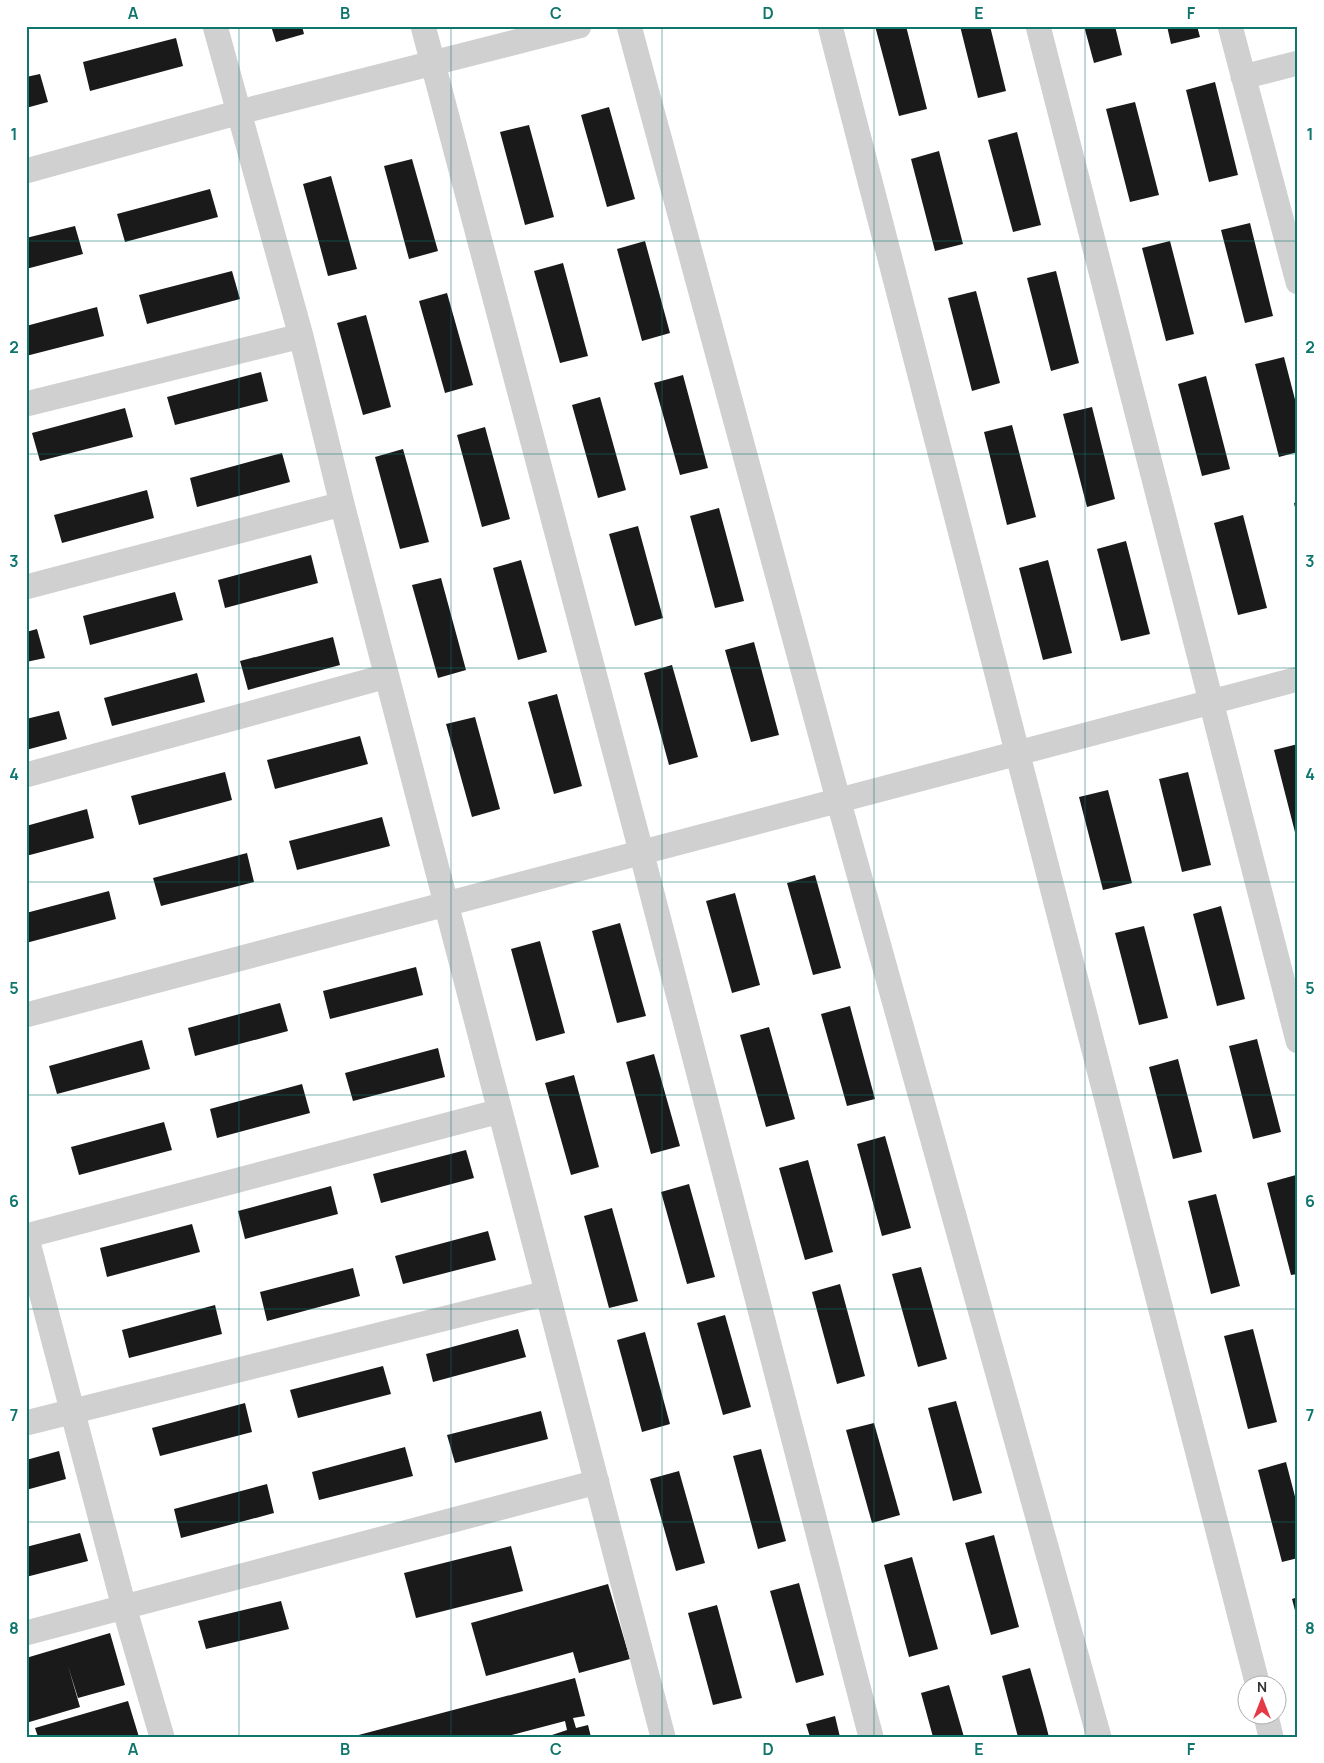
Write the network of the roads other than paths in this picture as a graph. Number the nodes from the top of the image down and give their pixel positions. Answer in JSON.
{"nodes":[{"id":1,"x":215,"y":26,"type":"edge"},
{"id":2,"x":423,"y":26,"type":"edge"},
{"id":3,"x":579,"y":26,"type":"edge"},
{"id":4,"x":629,"y":26,"type":"edge"},
{"id":5,"x":830,"y":26,"type":"edge"},
{"id":6,"x":1038,"y":26,"type":"edge"},
{"id":7,"x":1230,"y":26,"type":"edge"},
{"id":8,"x":1298,"y":63,"type":"edge"},
{"id":9,"x":432,"y":64,"type":"junction"},
{"id":10,"x":1243,"y":77,"type":"junction"},
{"id":11,"x":240,"y":112,"type":"junction"},
{"id":12,"x":26,"y":171,"type":"edge"},
{"id":13,"x":1296,"y":269,"type":"edge"},
{"id":14,"x":301,"y":336,"type":"junction"},
{"id":15,"x":26,"y":404,"type":"edge"},
{"id":16,"x":342,"y":504,"type":"junction"},
{"id":17,"x":26,"y":587,"type":"edge"},
{"id":18,"x":386,"y":676,"type":"junction"},
{"id":19,"x":1298,"y":678,"type":"edge"},
{"id":20,"x":1211,"y":702,"type":"junction"},
{"id":21,"x":1016,"y":752,"type":"junction"},
{"id":22,"x":26,"y":775,"type":"edge"},
{"id":23,"x":838,"y":799,"type":"junction"},
{"id":24,"x":640,"y":851,"type":"junction"},
{"id":25,"x":446,"y":903,"type":"junction"},
{"id":26,"x":26,"y":1015,"type":"edge"},
{"id":27,"x":1298,"y":1041,"type":"edge"},
{"id":28,"x":500,"y":1111,"type":"junction"},
{"id":29,"x":26,"y":1236,"type":"edge"},
{"id":30,"x":547,"y":1293,"type":"junction"},
{"id":31,"x":73,"y":1411,"type":"junction"},
{"id":32,"x":26,"y":1423,"type":"edge"},
{"id":33,"x":597,"y":1482,"type":"junction"},
{"id":34,"x":124,"y":1608,"type":"junction"},
{"id":35,"x":26,"y":1634,"type":"edge"},
{"id":36,"x":1255,"y":1676,"type":"edge"},
{"id":37,"x":162,"y":1737,"type":"edge"},
{"id":38,"x":663,"y":1737,"type":"edge"},
{"id":39,"x":871,"y":1737,"type":"edge"},
{"id":40,"x":1099,"y":1737,"type":"edge"}],
"edges":[{"from":1,"to":11,"type":"street"},
{"from":2,"to":9,"type":"street"},
{"from":3,"to":9,"type":"street"},
{"from":4,"to":23,"type":"street"},
{"from":5,"to":21,"type":"street"},
{"from":6,"to":20,"type":"street"},
{"from":7,"to":10,"type":"street"},
{"from":8,"to":10,"type":"street"},
{"from":9,"to":11,"type":"street"},
{"from":9,"to":24,"type":"street"},
{"from":10,"to":13,"type":"street"},
{"from":11,"to":12,"type":"street"},
{"from":11,"to":14,"type":"street"},
{"from":14,"to":15,"type":"street"},
{"from":14,"to":16,"type":"street"},
{"from":16,"to":17,"type":"street"},
{"from":16,"to":18,"type":"street"},
{"from":18,"to":22,"type":"street"},
{"from":18,"to":25,"type":"street"},
{"from":19,"to":20,"type":"street"},
{"from":20,"to":21,"type":"street"},
{"from":20,"to":27,"type":"street"},
{"from":21,"to":23,"type":"street"},
{"from":21,"to":36,"type":"street"},
{"from":23,"to":24,"type":"street"},
{"from":23,"to":40,"type":"street"},
{"from":24,"to":25,"type":"street"},
{"from":24,"to":39,"type":"street"},
{"from":25,"to":26,"type":"street"},
{"from":25,"to":28,"type":"street"},
{"from":28,"to":29,"type":"street"},
{"from":28,"to":30,"type":"street"},
{"from":29,"to":31,"type":"street"},
{"from":30,"to":31,"type":"street"},
{"from":30,"to":33,"type":"street"},
{"from":31,"to":32,"type":"street"},
{"from":31,"to":34,"type":"street"},
{"from":33,"to":34,"type":"street"},
{"from":33,"to":38,"type":"street"},
{"from":34,"to":35,"type":"street"},
{"from":34,"to":37,"type":"street"}]}
